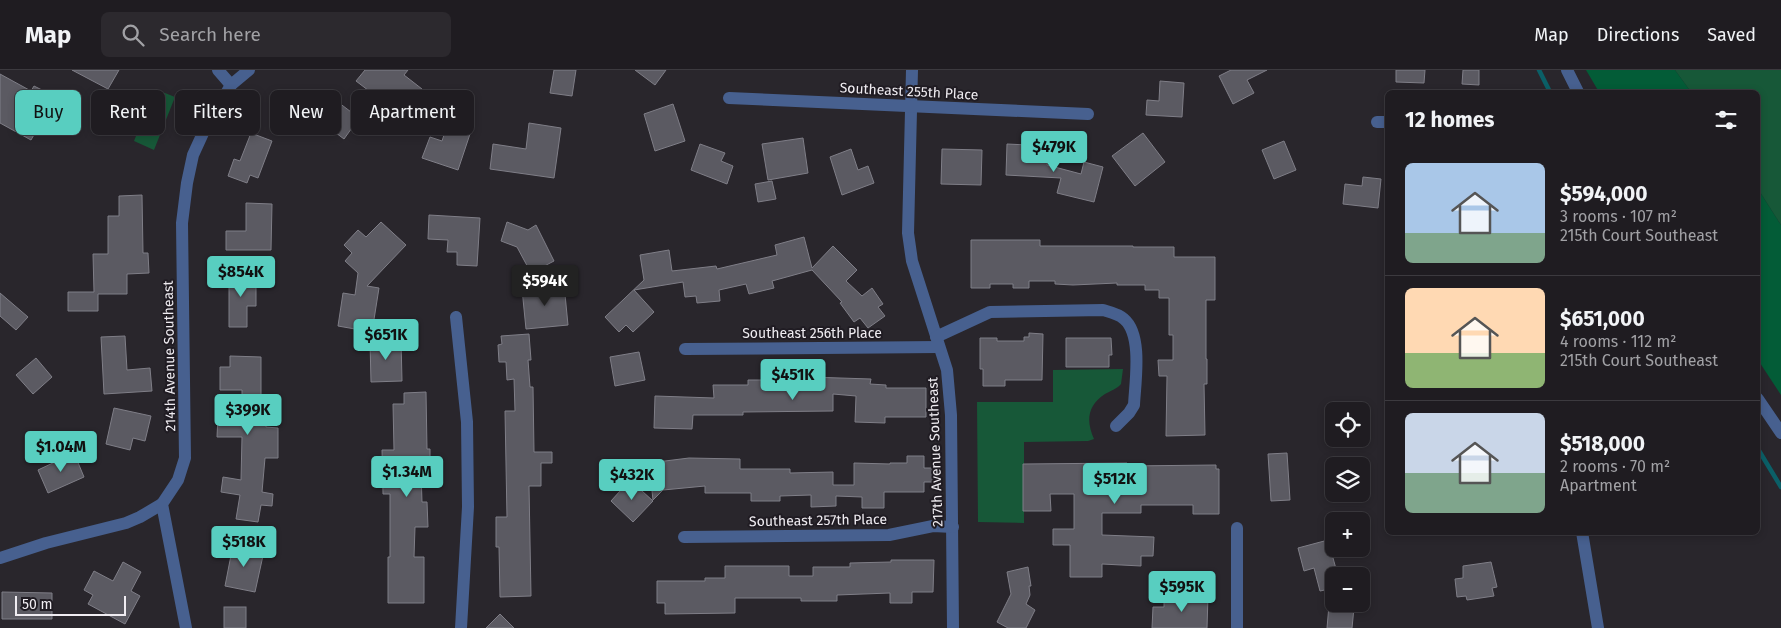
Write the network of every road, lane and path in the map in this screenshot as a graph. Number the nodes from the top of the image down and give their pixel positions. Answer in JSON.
{"nodes":[{"id":1,"x":218,"y":70,"type":"edge"},
{"id":2,"x":249,"y":70,"type":"edge"},
{"id":3,"x":912,"y":70,"type":"edge"},
{"id":4,"x":1567,"y":70,"type":"edge"},
{"id":5,"x":231,"y":85,"type":"junction"},
{"id":6,"x":1577,"y":90,"type":"edge"},
{"id":7,"x":728,"y":98,"type":"dead end"},
{"id":8,"x":911,"y":106,"type":"junction"},
{"id":9,"x":1088,"y":114,"type":"dead end"},
{"id":10,"x":456,"y":317,"type":"dead end"},
{"id":11,"x":938,"y":342,"type":"junction"},
{"id":12,"x":686,"y":349,"type":"dead end"},
{"id":13,"x":1760,"y":402,"type":"edge"},
{"id":14,"x":1116,"y":426,"type":"dead end"},
{"id":15,"x":1781,"y":433,"type":"edge"},
{"id":16,"x":162,"y":504,"type":"junction"},
{"id":17,"x":952,"y":528,"type":"junction"},
{"id":18,"x":1237,"y":528,"type":"dead end"},
{"id":19,"x":1582,"y":535,"type":"edge"},
{"id":20,"x":684,"y":537,"type":"dead end"},
{"id":21,"x":0,"y":558,"type":"edge"},
{"id":22,"x":186,"y":628,"type":"edge"},
{"id":23,"x":461,"y":628,"type":"edge"},
{"id":24,"x":953,"y":628,"type":"edge"},
{"id":25,"x":1237,"y":628,"type":"edge"},
{"id":26,"x":1598,"y":628,"type":"edge"}],
"edges":[{"from":1,"to":5,"type":"street"},
{"from":2,"to":5,"type":"street","name":"214th Avenue Southeast"},
{"from":3,"to":8,"type":"street","name":"217th Avenue Southeast"},
{"from":4,"to":6,"type":"street"},
{"from":5,"to":16,"type":"street","name":"214th Avenue Southeast"},
{"from":7,"to":8,"type":"street","name":"Southeast 255th Place"},
{"from":8,"to":9,"type":"street","name":"Southeast 255th Place"},
{"from":8,"to":11,"type":"street","name":"217th Avenue Southeast"},
{"from":10,"to":23,"type":"street"},
{"from":11,"to":12,"type":"street","name":"Southeast 256th Place"},
{"from":11,"to":14,"type":"street","name":"Southeast 256th Place"},
{"from":11,"to":17,"type":"street","name":"217th Avenue Southeast"},
{"from":13,"to":15,"type":"street"},
{"from":16,"to":21,"type":"street"},
{"from":16,"to":22,"type":"street"},
{"from":17,"to":20,"type":"street","name":"Southeast 257th Place"},
{"from":17,"to":24,"type":"street","name":"217th Avenue Southeast"},
{"from":18,"to":25,"type":"street"},
{"from":19,"to":26,"type":"street"}]}
